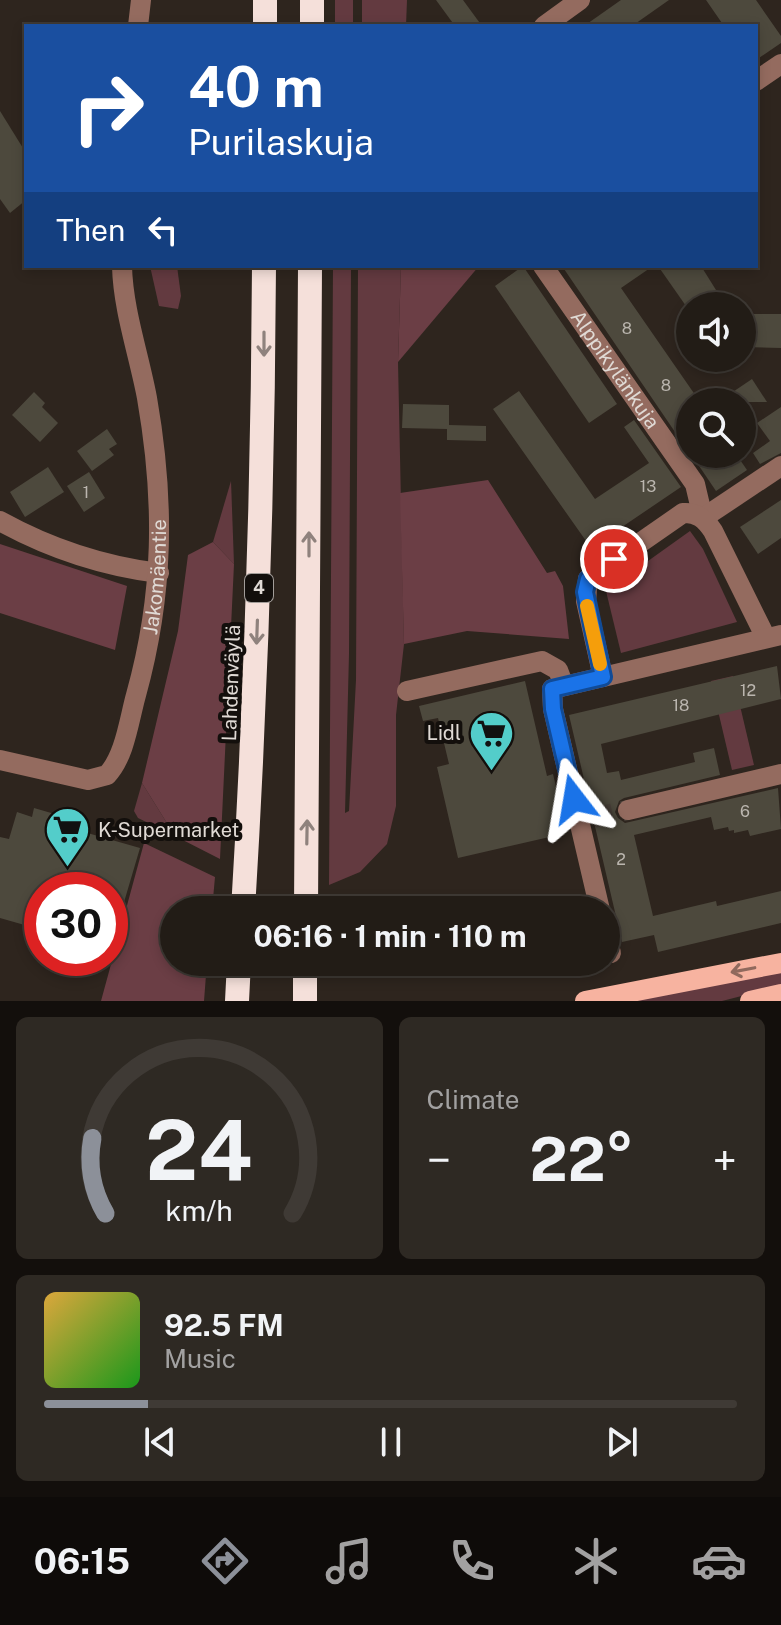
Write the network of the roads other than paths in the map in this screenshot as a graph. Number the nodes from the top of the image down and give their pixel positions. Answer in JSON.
{"nodes":[{"id":1,"x":141,"y":0,"type":"edge"},
{"id":2,"x":265,"y":0,"type":"edge"},
{"id":3,"x":312,"y":0,"type":"edge"},
{"id":4,"x":580,"y":0,"type":"edge"},
{"id":5,"x":138,"y":24,"type":"edge"},
{"id":6,"x":265,"y":24,"type":"edge"},
{"id":7,"x":312,"y":24,"type":"edge"},
{"id":8,"x":540,"y":24,"type":"edge"},
{"id":9,"x":781,"y":64,"type":"edge"},
{"id":10,"x":758,"y":80,"type":"edge"},
{"id":11,"x":122,"y":268,"type":"edge"},
{"id":12,"x":264,"y":268,"type":"edge"},
{"id":13,"x":310,"y":268,"type":"edge"},
{"id":14,"x":544,"y":268,"type":"edge"},
{"id":15,"x":781,"y":466,"type":"edge"},
{"id":16,"x":703,"y":518,"type":"junction"},
{"id":17,"x":0,"y":521,"type":"edge"},
{"id":18,"x":159,"y":573,"type":"junction"},
{"id":19,"x":776,"y":640,"type":"edge"},
{"id":20,"x":603,"y":677,"type":"junction"},
{"id":21,"x":564,"y":686,"type":"junction"},
{"id":22,"x":407,"y":691,"type":"dead end"},
{"id":23,"x":0,"y":760,"type":"edge"},
{"id":24,"x":781,"y":774,"type":"edge"},
{"id":25,"x":628,"y":810,"type":"tunnel mouth"},
{"id":26,"x":244,"y":896,"type":"edge"},
{"id":27,"x":306,"y":896,"type":"edge"},
{"id":28,"x":598,"y":896,"type":"edge"},
{"id":29,"x":781,"y":963,"type":"edge"},
{"id":30,"x":238,"y":976,"type":"edge"},
{"id":31,"x":305,"y":976,"type":"edge"},
{"id":32,"x":781,"y":994,"type":"edge"},
{"id":33,"x":305,"y":1000,"type":"edge"},
{"id":34,"x":237,"y":1001,"type":"edge"},
{"id":35,"x":585,"y":1001,"type":"edge"},
{"id":36,"x":750,"y":1001,"type":"edge"}],
"edges":[{"from":1,"to":5,"type":"street"},
{"from":2,"to":6,"type":"highway"},
{"from":3,"to":7,"type":"highway"},
{"from":4,"to":8,"type":"street"},
{"from":9,"to":10,"type":"street"},
{"from":11,"to":18,"type":"street","name":"Jakomäentie"},
{"from":12,"to":26,"type":"highway","name":"Lahdenväylä","number":"4","one_way":true},
{"from":27,"to":13,"type":"highway","one_way":true},
{"from":14,"to":16,"type":"street","name":"Alppikylänkuja"},
{"from":15,"to":16,"type":"street"},
{"from":16,"to":19,"type":"street","name":"Alppikylänkuja"},
{"from":16,"to":20,"type":"street"},
{"from":17,"to":18,"type":"street"},
{"from":18,"to":23,"type":"street","name":"Jakomäentie"},
{"from":19,"to":20,"type":"street"},
{"from":20,"to":21,"type":"street"},
{"from":21,"to":22,"type":"street"},
{"from":21,"to":28,"type":"street"},
{"from":24,"to":25,"type":"street"},
{"from":29,"to":35,"type":"main road","one_way":true},
{"from":30,"to":34,"type":"highway"},
{"from":31,"to":33,"type":"highway"},
{"from":32,"to":36,"type":"main road"}]}
